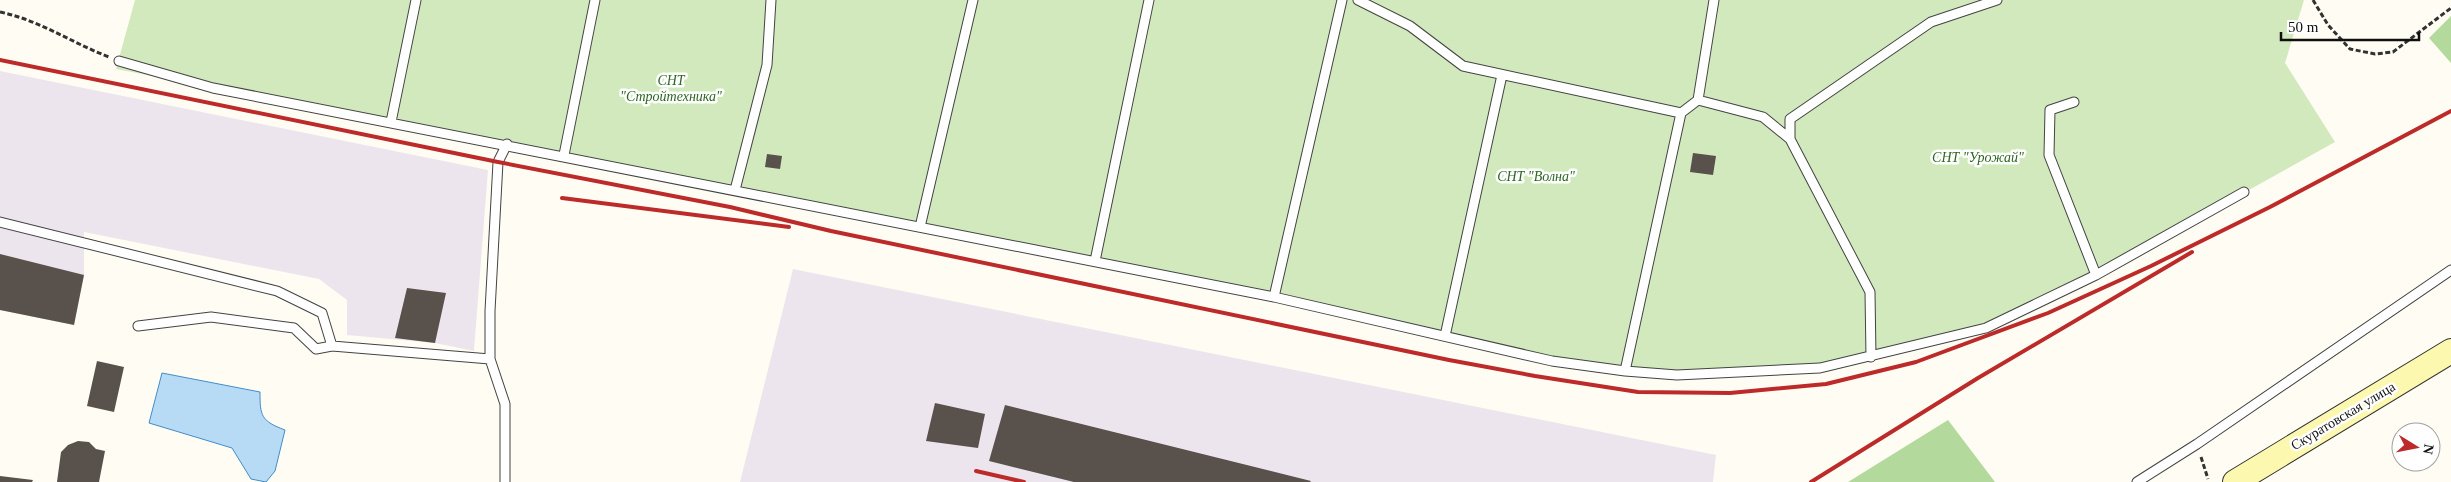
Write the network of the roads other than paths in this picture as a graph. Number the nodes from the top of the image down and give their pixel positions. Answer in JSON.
{"nodes":[{"id":1,"x":416,"y":0,"type":"edge"},
{"id":2,"x":595,"y":0,"type":"edge"},
{"id":3,"x":771,"y":0,"type":"edge"},
{"id":4,"x":973,"y":0,"type":"edge"},
{"id":5,"x":1149,"y":0,"type":"edge"},
{"id":6,"x":1342,"y":0,"type":"edge"},
{"id":7,"x":1358,"y":0,"type":"edge"},
{"id":8,"x":1714,"y":0,"type":"edge"},
{"id":9,"x":1998,"y":0,"type":"edge"},
{"id":10,"x":118,"y":61,"type":"road end"},
{"id":11,"x":1502,"y":75,"type":"junction"},
{"id":12,"x":1698,"y":100,"type":"junction"},
{"id":13,"x":2074,"y":102,"type":"dead end"},
{"id":14,"x":1681,"y":113,"type":"junction"},
{"id":15,"x":391,"y":122,"type":"junction"},
{"id":16,"x":1790,"y":139,"type":"junction"},
{"id":17,"x":507,"y":144,"type":"junction"},
{"id":18,"x":564,"y":156,"type":"junction"},
{"id":19,"x":735,"y":190,"type":"junction"},
{"id":20,"x":2244,"y":192,"type":"dead end"},
{"id":21,"x":0,"y":222,"type":"edge"},
{"id":22,"x":920,"y":227,"type":"junction"},
{"id":23,"x":1095,"y":262,"type":"junction"},
{"id":24,"x":2451,"y":270,"type":"edge"},
{"id":25,"x":2096,"y":275,"type":"junction"},
{"id":26,"x":1274,"y":297,"type":"junction"},
{"id":27,"x":138,"y":326,"type":"dead end"},
{"id":28,"x":1445,"y":336,"type":"junction"},
{"id":29,"x":332,"y":346,"type":"junction"},
{"id":30,"x":2451,"y":351,"type":"edge"},
{"id":31,"x":1871,"y":357,"type":"junction"},
{"id":32,"x":490,"y":359,"type":"junction"},
{"id":33,"x":1625,"y":371,"type":"junction"},
{"id":34,"x":505,"y":482,"type":"edge"},
{"id":35,"x":2137,"y":482,"type":"edge"},
{"id":36,"x":2235,"y":482,"type":"edge"}],
"edges":[{"from":1,"to":15,"type":"lane"},
{"from":2,"to":18,"type":"lane"},
{"from":3,"to":19,"type":"lane"},
{"from":4,"to":22,"type":"lane"},
{"from":5,"to":23,"type":"lane"},
{"from":6,"to":26,"type":"lane"},
{"from":7,"to":11,"type":"lane"},
{"from":8,"to":12,"type":"lane"},
{"from":9,"to":16,"type":"lane"},
{"from":10,"to":15,"type":"lane"},
{"from":11,"to":14,"type":"lane"},
{"from":11,"to":28,"type":"lane"},
{"from":12,"to":14,"type":"lane"},
{"from":12,"to":16,"type":"lane"},
{"from":13,"to":25,"type":"lane"},
{"from":14,"to":33,"type":"lane"},
{"from":15,"to":17,"type":"lane"},
{"from":16,"to":31,"type":"lane"},
{"from":17,"to":18,"type":"lane"},
{"from":17,"to":32,"type":"lane"},
{"from":18,"to":19,"type":"lane"},
{"from":19,"to":22,"type":"lane"},
{"from":20,"to":25,"type":"lane"},
{"from":21,"to":29,"type":"lane"},
{"from":22,"to":23,"type":"lane"},
{"from":23,"to":26,"type":"lane"},
{"from":24,"to":35,"type":"lane"},
{"from":25,"to":31,"type":"lane"},
{"from":26,"to":28,"type":"lane"},
{"from":27,"to":29,"type":"lane"},
{"from":28,"to":33,"type":"lane"},
{"from":29,"to":32,"type":"lane"},
{"from":30,"to":36,"type":"street","name":"Скуратовская улица"},
{"from":31,"to":33,"type":"lane"},
{"from":32,"to":34,"type":"lane"}]}
